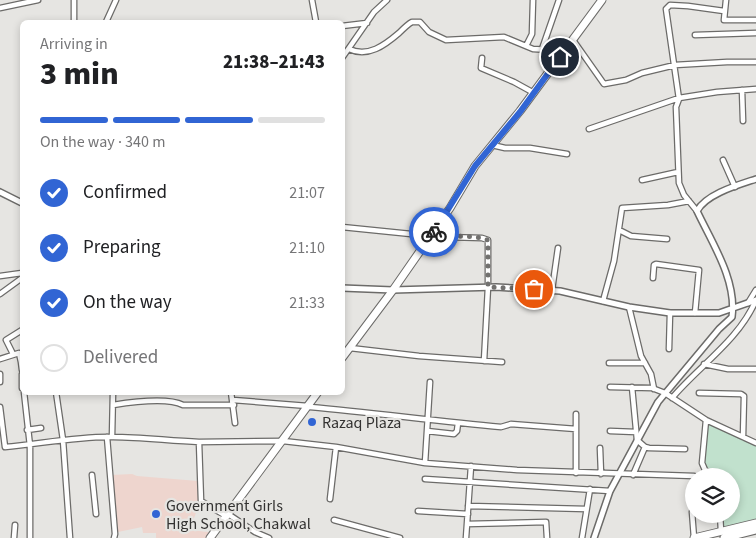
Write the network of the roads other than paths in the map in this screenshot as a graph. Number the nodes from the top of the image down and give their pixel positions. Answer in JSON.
{"nodes":[{"id":1,"x":38,"y":0,"type":"edge"},
{"id":2,"x":74,"y":0,"type":"edge"},
{"id":3,"x":116,"y":0,"type":"edge"},
{"id":4,"x":312,"y":0,"type":"edge"},
{"id":5,"x":387,"y":0,"type":"edge"},
{"id":6,"x":533,"y":0,"type":"edge"},
{"id":7,"x":559,"y":0,"type":"edge"},
{"id":8,"x":602,"y":0,"type":"edge"},
{"id":9,"x":701,"y":0,"type":"edge"},
{"id":10,"x":726,"y":0,"type":"edge"},
{"id":11,"x":702,"y":7,"type":"junction"},
{"id":12,"x":0,"y":8,"type":"edge"},
{"id":13,"x":724,"y":11,"type":"junction"},
{"id":14,"x":74,"y":20,"type":"edge"},
{"id":15,"x":107,"y":20,"type":"edge"},
{"id":16,"x":316,"y":20,"type":"edge"},
{"id":17,"x":724,"y":20,"type":"junction"},
{"id":18,"x":756,"y":20,"type":"edge"},
{"id":19,"x":367,"y":23,"type":"junction"},
{"id":20,"x":345,"y":26,"type":"edge"},
{"id":21,"x":725,"y":33,"type":"junction"},
{"id":22,"x":756,"y":33,"type":"edge"},
{"id":23,"x":695,"y":35,"type":"dead end"},
{"id":24,"x":573,"y":40,"type":"junction"},
{"id":25,"x":526,"y":46,"type":"junction"},
{"id":26,"x":349,"y":49,"type":"junction"},
{"id":27,"x":542,"y":49,"type":"junction"},
{"id":28,"x":345,"y":54,"type":"edge"},
{"id":29,"x":560,"y":57,"type":"junction"},
{"id":30,"x":482,"y":58,"type":"dead end"},
{"id":31,"x":756,"y":62,"type":"edge"},
{"id":32,"x":675,"y":65,"type":"junction"},
{"id":33,"x":756,"y":89,"type":"edge"},
{"id":34,"x":742,"y":90,"type":"junction"},
{"id":35,"x":534,"y":93,"type":"junction"},
{"id":36,"x":679,"y":98,"type":"junction"},
{"id":37,"x":743,"y":120,"type":"dead end"},
{"id":38,"x":589,"y":129,"type":"dead end"},
{"id":39,"x":492,"y":145,"type":"junction"},
{"id":40,"x":567,"y":154,"type":"dead end"},
{"id":41,"x":723,"y":160,"type":"dead end"},
{"id":42,"x":678,"y":172,"type":"junction"},
{"id":43,"x":756,"y":179,"type":"edge"},
{"id":44,"x":642,"y":180,"type":"dead end"},
{"id":45,"x":735,"y":187,"type":"junction"},
{"id":46,"x":0,"y":192,"type":"edge"},
{"id":47,"x":20,"y":200,"type":"edge"},
{"id":48,"x":689,"y":201,"type":"junction"},
{"id":49,"x":697,"y":210,"type":"junction"},
{"id":50,"x":345,"y":227,"type":"edge"},
{"id":51,"x":619,"y":230,"type":"junction"},
{"id":52,"x":434,"y":232,"type":"junction"},
{"id":53,"x":420,"y":235,"type":"dead end"},
{"id":54,"x":667,"y":240,"type":"dead end"},
{"id":55,"x":558,"y":248,"type":"dead end"},
{"id":56,"x":20,"y":273,"type":"edge"},
{"id":57,"x":0,"y":276,"type":"edge"},
{"id":58,"x":652,"y":278,"type":"dead end"},
{"id":59,"x":20,"y":279,"type":"edge"},
{"id":60,"x":488,"y":287,"type":"junction"},
{"id":61,"x":345,"y":288,"type":"edge"},
{"id":62,"x":393,"y":290,"type":"junction"},
{"id":63,"x":552,"y":290,"type":"junction"},
{"id":64,"x":756,"y":290,"type":"edge"},
{"id":65,"x":0,"y":294,"type":"edge"},
{"id":66,"x":756,"y":300,"type":"edge"},
{"id":67,"x":603,"y":301,"type":"junction"},
{"id":68,"x":748,"y":303,"type":"junction"},
{"id":69,"x":629,"y":307,"type":"junction"},
{"id":70,"x":733,"y":309,"type":"junction"},
{"id":71,"x":670,"y":313,"type":"junction"},
{"id":72,"x":695,"y":313,"type":"junction"},
{"id":73,"x":20,"y":331,"type":"edge"},
{"id":74,"x":350,"y":348,"type":"junction"},
{"id":75,"x":669,"y":349,"type":"dead end"},
{"id":76,"x":13,"y":354,"type":"junction"},
{"id":77,"x":345,"y":354,"type":"edge"},
{"id":78,"x":20,"y":356,"type":"edge"},
{"id":79,"x":0,"y":359,"type":"edge"},
{"id":80,"x":484,"y":361,"type":"junction"},
{"id":81,"x":502,"y":362,"type":"dead end"},
{"id":82,"x":609,"y":363,"type":"dead end"},
{"id":83,"x":645,"y":364,"type":"junction"},
{"id":84,"x":704,"y":364,"type":"junction"},
{"id":85,"x":756,"y":369,"type":"edge"},
{"id":86,"x":0,"y":374,"type":"edge"},
{"id":87,"x":0,"y":382,"type":"edge"},
{"id":88,"x":430,"y":382,"type":"dead end"},
{"id":89,"x":610,"y":387,"type":"dead end"},
{"id":90,"x":632,"y":387,"type":"junction"},
{"id":91,"x":654,"y":389,"type":"junction"},
{"id":92,"x":665,"y":393,"type":"junction"},
{"id":93,"x":698,"y":393,"type":"dead end"},
{"id":94,"x":24,"y":395,"type":"edge"},
{"id":95,"x":56,"y":395,"type":"edge"},
{"id":96,"x":113,"y":395,"type":"edge"},
{"id":97,"x":232,"y":395,"type":"edge"},
{"id":98,"x":316,"y":395,"type":"edge"},
{"id":99,"x":672,"y":398,"type":"junction"},
{"id":100,"x":234,"y":402,"type":"junction"},
{"id":101,"x":113,"y":405,"type":"junction"},
{"id":102,"x":309,"y":406,"type":"junction"},
{"id":103,"x":0,"y":407,"type":"edge"},
{"id":104,"x":576,"y":414,"type":"dead end"},
{"id":105,"x":427,"y":420,"type":"junction"},
{"id":106,"x":706,"y":420,"type":"junction"},
{"id":107,"x":235,"y":423,"type":"dead end"},
{"id":108,"x":458,"y":423,"type":"junction"},
{"id":109,"x":41,"y":428,"type":"dead end"},
{"id":110,"x":576,"y":429,"type":"junction"},
{"id":111,"x":27,"y":430,"type":"junction"},
{"id":112,"x":427,"y":431,"type":"junction"},
{"id":113,"x":610,"y":431,"type":"dead end"},
{"id":114,"x":636,"y":432,"type":"junction"},
{"id":115,"x":110,"y":437,"type":"junction"},
{"id":116,"x":743,"y":437,"type":"junction"},
{"id":117,"x":63,"y":440,"type":"junction"},
{"id":118,"x":637,"y":440,"type":"junction"},
{"id":119,"x":282,"y":441,"type":"junction"},
{"id":120,"x":199,"y":442,"type":"junction"},
{"id":121,"x":756,"y":443,"type":"edge"},
{"id":122,"x":30,"y":446,"type":"junction"},
{"id":123,"x":336,"y":447,"type":"junction"},
{"id":124,"x":600,"y":448,"type":"dead end"},
{"id":125,"x":645,"y":448,"type":"junction"},
{"id":126,"x":685,"y":449,"type":"dead end"},
{"id":127,"x":425,"y":463,"type":"junction"},
{"id":128,"x":471,"y":466,"type":"junction"},
{"id":129,"x":704,"y":468,"type":"edge"},
{"id":130,"x":576,"y":473,"type":"junction"},
{"id":131,"x":601,"y":474,"type":"junction"},
{"id":132,"x":92,"y":475,"type":"dead end"},
{"id":133,"x":618,"y":475,"type":"junction"},
{"id":134,"x":633,"y":475,"type":"junction"},
{"id":135,"x":685,"y":476,"type":"edge"},
{"id":136,"x":425,"y":479,"type":"dead end"},
{"id":137,"x":470,"y":482,"type":"junction"},
{"id":138,"x":590,"y":489,"type":"junction"},
{"id":139,"x":610,"y":491,"type":"junction"},
{"id":140,"x":330,"y":499,"type":"dead end"},
{"id":141,"x":468,"y":506,"type":"junction"},
{"id":142,"x":586,"y":509,"type":"junction"},
{"id":143,"x":418,"y":511,"type":"dead end"},
{"id":144,"x":96,"y":514,"type":"dead end"},
{"id":145,"x":468,"y":514,"type":"junction"},
{"id":146,"x":227,"y":515,"type":"junction"},
{"id":147,"x":334,"y":520,"type":"dead end"},
{"id":148,"x":693,"y":523,"type":"edge"},
{"id":149,"x":756,"y":523,"type":"edge"},
{"id":150,"x":467,"y":524,"type":"junction"},
{"id":151,"x":15,"y":525,"type":"dead end"},
{"id":152,"x":756,"y":530,"type":"edge"},
{"id":153,"x":722,"y":535,"type":"edge"},
{"id":154,"x":14,"y":538,"type":"edge"},
{"id":155,"x":30,"y":538,"type":"edge"},
{"id":156,"x":70,"y":538,"type":"edge"},
{"id":157,"x":114,"y":538,"type":"edge"},
{"id":158,"x":210,"y":538,"type":"edge"},
{"id":159,"x":269,"y":538,"type":"edge"},
{"id":160,"x":400,"y":538,"type":"edge"},
{"id":161,"x":466,"y":538,"type":"edge"},
{"id":162,"x":547,"y":538,"type":"edge"},
{"id":163,"x":582,"y":538,"type":"edge"},
{"id":164,"x":594,"y":538,"type":"edge"},
{"id":165,"x":694,"y":538,"type":"edge"}],
"edges":[{"from":1,"to":12,"type":"street"},
{"from":2,"to":14,"type":"street"},
{"from":3,"to":15,"type":"street"},
{"from":4,"to":16,"type":"street"},
{"from":5,"to":19,"type":"street"},
{"from":6,"to":25,"type":"street"},
{"from":7,"to":27,"type":"street"},
{"from":8,"to":24,"type":"highway"},
{"from":9,"to":11,"type":"street"},
{"from":10,"to":13,"type":"street"},
{"from":11,"to":13,"type":"street"},
{"from":11,"to":32,"type":"street"},
{"from":13,"to":17,"type":"street"},
{"from":17,"to":18,"type":"street"},
{"from":17,"to":21,"type":"street"},
{"from":19,"to":20,"type":"street"},
{"from":19,"to":26,"type":"street"},
{"from":21,"to":22,"type":"street"},
{"from":21,"to":23,"type":"street"},
{"from":24,"to":29,"type":"highway"},
{"from":24,"to":32,"type":"street"},
{"from":25,"to":26,"type":"street"},
{"from":25,"to":27,"type":"street"},
{"from":26,"to":28,"type":"street"},
{"from":27,"to":29,"type":"street"},
{"from":29,"to":35,"type":"highway"},
{"from":30,"to":35,"type":"street"},
{"from":31,"to":32,"type":"street"},
{"from":32,"to":36,"type":"street"},
{"from":33,"to":34,"type":"street"},
{"from":34,"to":36,"type":"street"},
{"from":34,"to":37,"type":"street"},
{"from":35,"to":39,"type":"highway"},
{"from":36,"to":38,"type":"street"},
{"from":36,"to":42,"type":"street"},
{"from":39,"to":40,"type":"street"},
{"from":39,"to":52,"type":"highway"},
{"from":41,"to":45,"type":"street"},
{"from":42,"to":44,"type":"street"},
{"from":42,"to":48,"type":"street"},
{"from":43,"to":45,"type":"street"},
{"from":45,"to":49,"type":"street"},
{"from":46,"to":47,"type":"street"},
{"from":48,"to":49,"type":"street"},
{"from":48,"to":51,"type":"street"},
{"from":49,"to":70,"type":"street"},
{"from":50,"to":53,"type":"street"},
{"from":51,"to":54,"type":"street"},
{"from":51,"to":67,"type":"street"},
{"from":52,"to":60,"type":"street"},
{"from":52,"to":62,"type":"highway"},
{"from":55,"to":63,"type":"street"},
{"from":56,"to":57,"type":"street"},
{"from":58,"to":72,"type":"street"},
{"from":59,"to":65,"type":"street"},
{"from":60,"to":62,"type":"street"},
{"from":60,"to":63,"type":"street"},
{"from":60,"to":80,"type":"street"},
{"from":61,"to":62,"type":"street"},
{"from":62,"to":74,"type":"highway"},
{"from":63,"to":67,"type":"street"},
{"from":64,"to":68,"type":"street"},
{"from":66,"to":68,"type":"street"},
{"from":66,"to":84,"type":"street"},
{"from":67,"to":69,"type":"street"},
{"from":68,"to":70,"type":"street"},
{"from":69,"to":71,"type":"street"},
{"from":69,"to":83,"type":"street"},
{"from":70,"to":72,"type":"street"},
{"from":70,"to":92,"type":"street"},
{"from":71,"to":72,"type":"street"},
{"from":71,"to":75,"type":"street"},
{"from":73,"to":76,"type":"street"},
{"from":74,"to":77,"type":"highway"},
{"from":74,"to":80,"type":"street"},
{"from":76,"to":78,"type":"street"},
{"from":76,"to":79,"type":"street"},
{"from":80,"to":81,"type":"street"},
{"from":82,"to":83,"type":"street"},
{"from":83,"to":91,"type":"street"},
{"from":84,"to":85,"type":"street"},
{"from":84,"to":99,"type":"street"},
{"from":86,"to":87,"type":"street"},
{"from":88,"to":105,"type":"street"},
{"from":89,"to":90,"type":"street"},
{"from":90,"to":91,"type":"street"},
{"from":90,"to":114,"type":"street"},
{"from":91,"to":92,"type":"street"},
{"from":92,"to":99,"type":"street"},
{"from":92,"to":118,"type":"street"},
{"from":93,"to":116,"type":"street"},
{"from":94,"to":111,"type":"street"},
{"from":95,"to":117,"type":"street"},
{"from":96,"to":101,"type":"street"},
{"from":97,"to":100,"type":"street"},
{"from":98,"to":102,"type":"highway"},
{"from":99,"to":106,"type":"street"},
{"from":100,"to":101,"type":"street"},
{"from":100,"to":102,"type":"street"},
{"from":100,"to":107,"type":"street"},
{"from":101,"to":115,"type":"street"},
{"from":102,"to":105,"type":"street"},
{"from":102,"to":119,"type":"highway"},
{"from":103,"to":122,"type":"street"},
{"from":104,"to":110,"type":"street"},
{"from":105,"to":108,"type":"street"},
{"from":105,"to":112,"type":"street"},
{"from":106,"to":116,"type":"street"},
{"from":106,"to":129,"type":"street"},
{"from":108,"to":110,"type":"street"},
{"from":108,"to":112,"type":"street"},
{"from":109,"to":111,"type":"street"},
{"from":110,"to":130,"type":"street"},
{"from":111,"to":122,"type":"street"},
{"from":112,"to":127,"type":"street"},
{"from":113,"to":114,"type":"street"},
{"from":114,"to":118,"type":"street"},
{"from":115,"to":117,"type":"street"},
{"from":115,"to":120,"type":"street"},
{"from":115,"to":157,"type":"street"},
{"from":116,"to":121,"type":"street"},
{"from":117,"to":122,"type":"street"},
{"from":117,"to":156,"type":"street"},
{"from":118,"to":125,"type":"street"},
{"from":118,"to":133,"type":"street"},
{"from":119,"to":120,"type":"street"},
{"from":119,"to":123,"type":"street"},
{"from":119,"to":146,"type":"highway"},
{"from":120,"to":146,"type":"street"},
{"from":122,"to":155,"type":"street"},
{"from":123,"to":127,"type":"street"},
{"from":123,"to":140,"type":"street"},
{"from":124,"to":131,"type":"street"},
{"from":125,"to":126,"type":"street"},
{"from":125,"to":134,"type":"street"},
{"from":127,"to":128,"type":"street"},
{"from":128,"to":130,"type":"street"},
{"from":128,"to":137,"type":"street"},
{"from":130,"to":131,"type":"street"},
{"from":131,"to":133,"type":"street"},
{"from":132,"to":144,"type":"street"},
{"from":133,"to":134,"type":"street"},
{"from":133,"to":139,"type":"street"},
{"from":134,"to":135,"type":"street"},
{"from":136,"to":137,"type":"street"},
{"from":137,"to":138,"type":"street"},
{"from":137,"to":141,"type":"street"},
{"from":138,"to":139,"type":"street"},
{"from":138,"to":142,"type":"street"},
{"from":139,"to":164,"type":"street"},
{"from":141,"to":142,"type":"street"},
{"from":141,"to":145,"type":"street"},
{"from":142,"to":163,"type":"street"},
{"from":143,"to":145,"type":"street"},
{"from":145,"to":150,"type":"street"},
{"from":146,"to":158,"type":"highway"},
{"from":146,"to":159,"type":"street"},
{"from":147,"to":160,"type":"street"},
{"from":148,"to":165,"type":"street"},
{"from":149,"to":153,"type":"highway"},
{"from":150,"to":161,"type":"street"},
{"from":150,"to":162,"type":"street"},
{"from":151,"to":154,"type":"street"},
{"from":152,"to":153,"type":"highway"},
{"from":153,"to":165,"type":"highway"}]}
